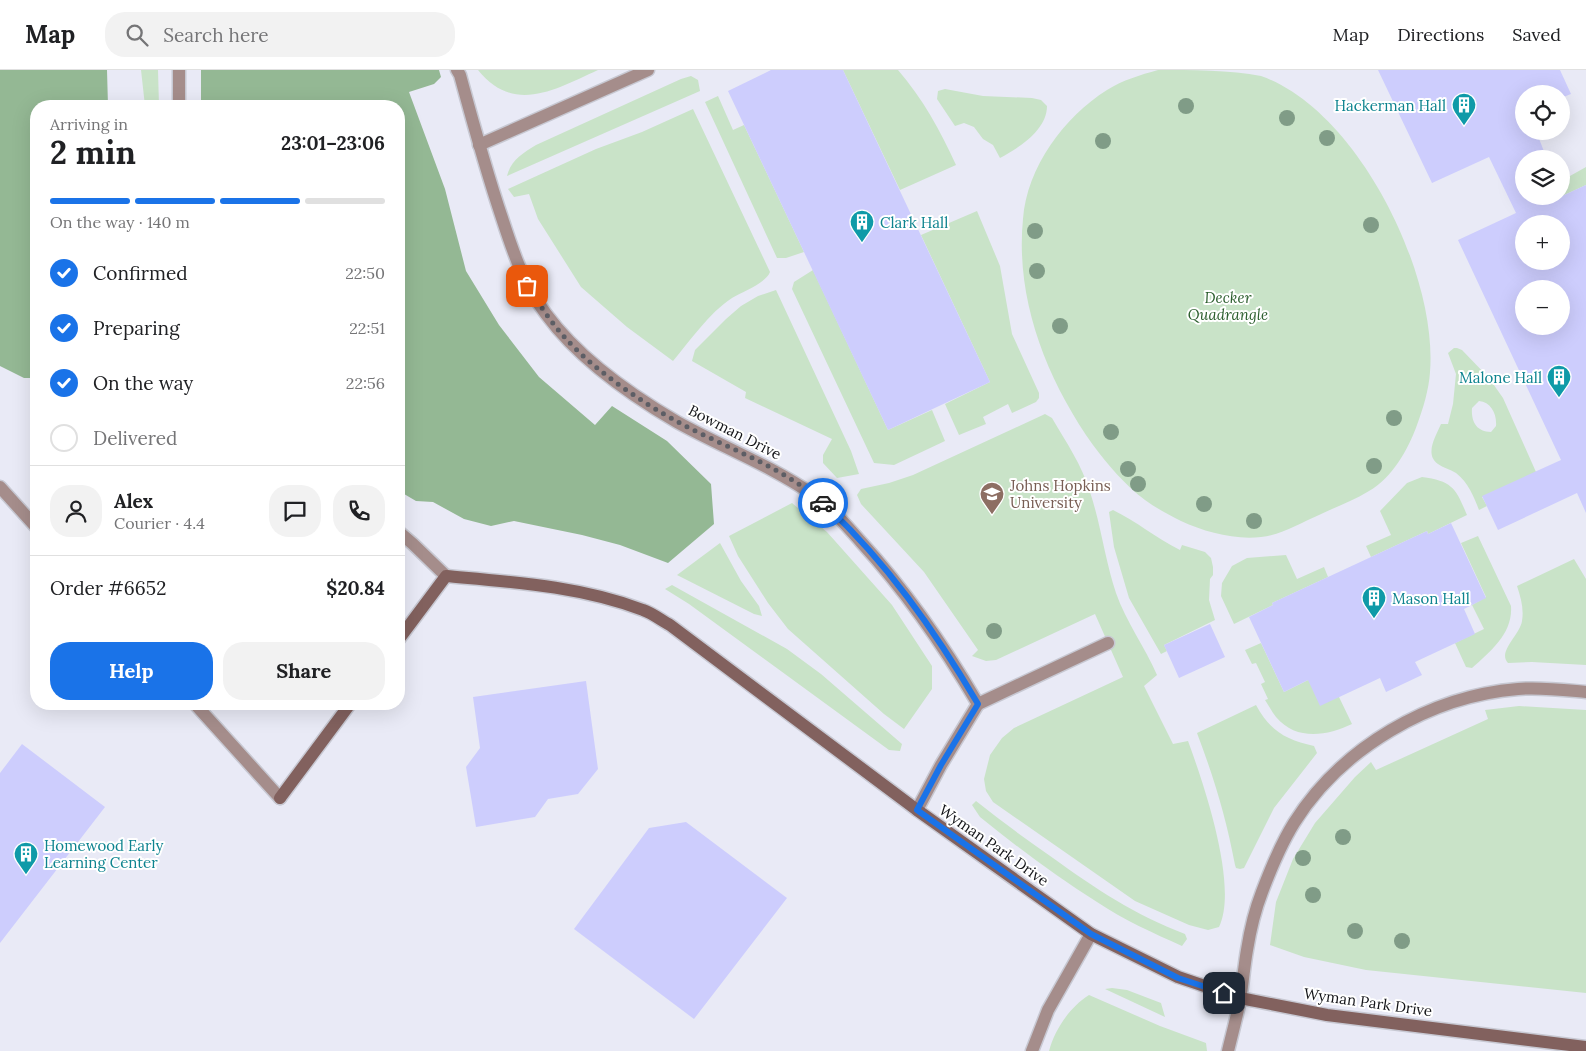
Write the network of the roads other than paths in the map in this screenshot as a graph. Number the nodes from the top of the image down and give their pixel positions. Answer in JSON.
{"nodes":[{"id":1,"x":179,"y":70,"type":"edge"},
{"id":2,"x":457,"y":70,"type":"edge"},
{"id":3,"x":648,"y":70,"type":"edge"},
{"id":4,"x":179,"y":100,"type":"edge"},
{"id":5,"x":479,"y":145,"type":"junction"},
{"id":6,"x":0,"y":487,"type":"edge"},
{"id":7,"x":30,"y":520,"type":"edge"},
{"id":8,"x":405,"y":537,"type":"edge"},
{"id":9,"x":446,"y":576,"type":"junction"},
{"id":10,"x":405,"y":630,"type":"edge"},
{"id":11,"x":1108,"y":643,"type":"dead end"},
{"id":12,"x":1586,"y":692,"type":"edge"},
{"id":13,"x":978,"y":704,"type":"junction"},
{"id":14,"x":200,"y":710,"type":"edge"},
{"id":15,"x":346,"y":710,"type":"edge"},
{"id":16,"x":917,"y":810,"type":"junction"},
{"id":17,"x":1091,"y":934,"type":"junction"},
{"id":18,"x":1240,"y":998,"type":"junction"},
{"id":19,"x":1586,"y":1047,"type":"edge"},
{"id":20,"x":1032,"y":1051,"type":"edge"},
{"id":21,"x":1228,"y":1051,"type":"edge"}],
"edges":[{"from":1,"to":4,"type":"street"},
{"from":2,"to":5,"type":"street","name":"Bowman Drive"},
{"from":3,"to":5,"type":"street"},
{"from":5,"to":13,"type":"street","name":"Bowman Drive"},
{"from":6,"to":7,"type":"street"},
{"from":8,"to":9,"type":"street"},
{"from":9,"to":10,"type":"street"},
{"from":9,"to":16,"type":"street","name":"Wyman Park Drive"},
{"from":11,"to":13,"type":"street"},
{"from":12,"to":18,"type":"street"},
{"from":13,"to":16,"type":"street"},
{"from":14,"to":15,"type":"street"},
{"from":16,"to":17,"type":"street","name":"Wyman Park Drive"},
{"from":17,"to":18,"type":"street","name":"Wyman Park Drive"},
{"from":17,"to":20,"type":"street"},
{"from":18,"to":19,"type":"street","name":"Wyman Park Drive"},
{"from":18,"to":21,"type":"street"}]}
